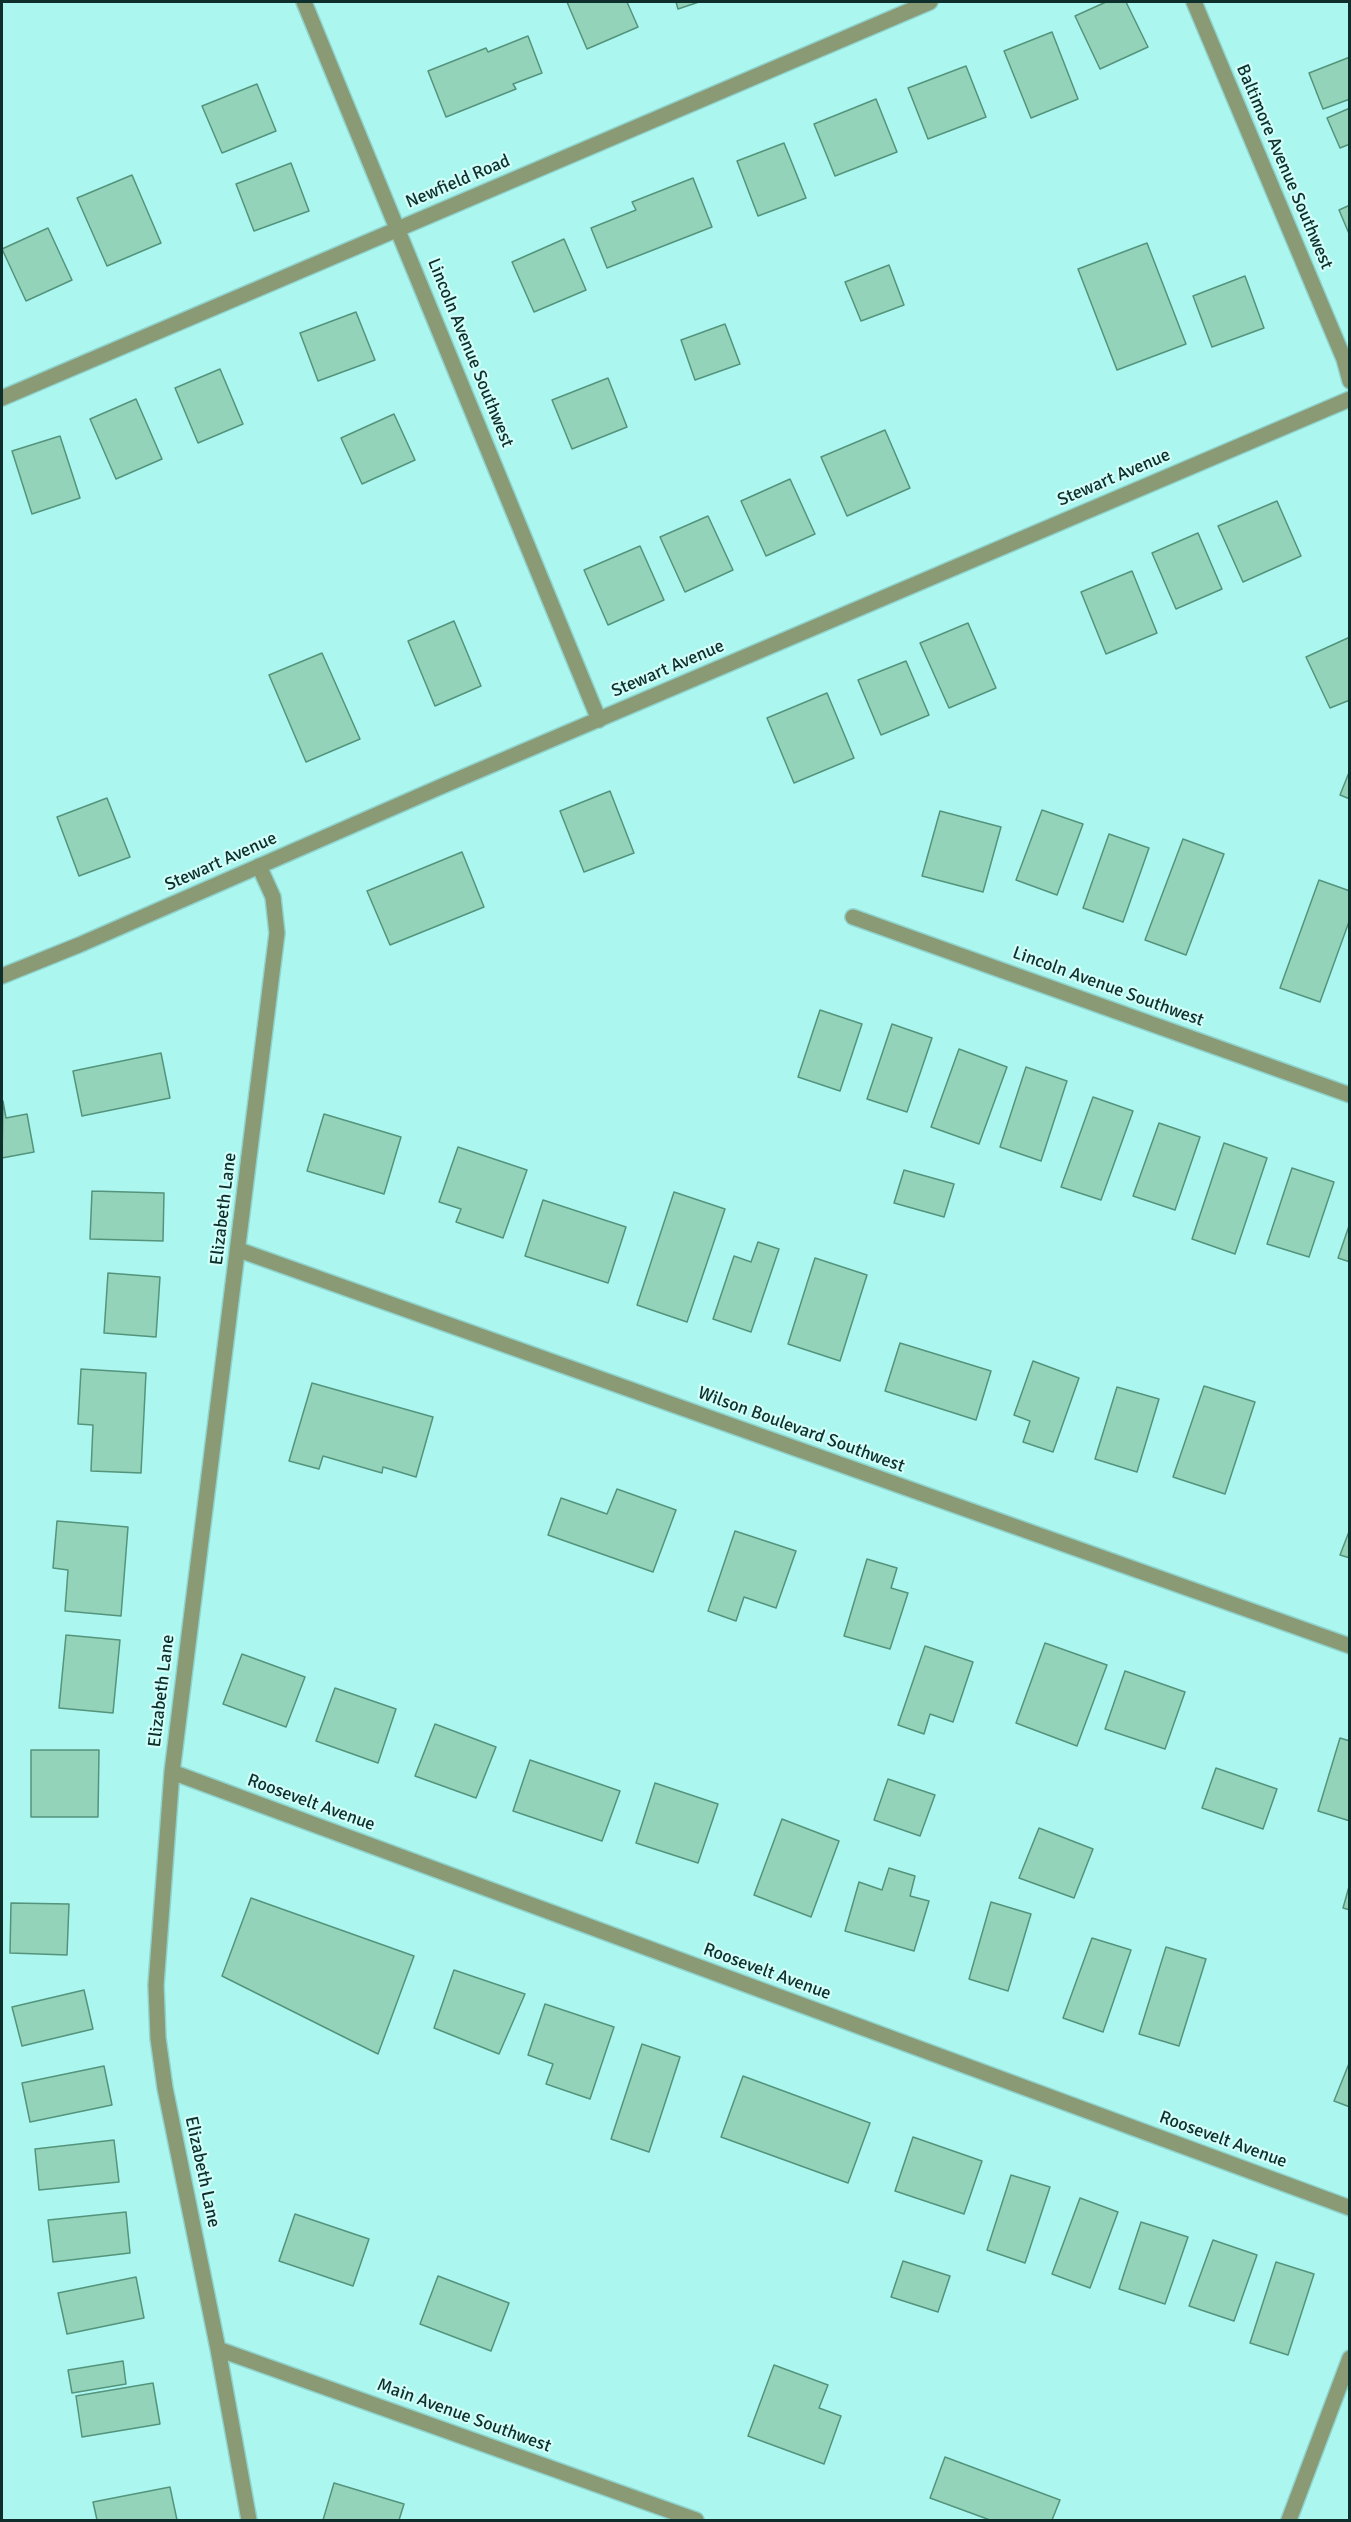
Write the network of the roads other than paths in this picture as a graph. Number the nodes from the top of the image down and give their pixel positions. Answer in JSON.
{"nodes":[{"id":1,"x":304,"y":2,"type":"edge"},
{"id":2,"x":930,"y":2,"type":"edge"},
{"id":3,"x":1194,"y":2,"type":"edge"},
{"id":4,"x":398,"y":228,"type":"junction"},
{"id":5,"x":1350,"y":381,"type":"edge"},
{"id":6,"x":2,"y":398,"type":"edge"},
{"id":7,"x":1350,"y":399,"type":"edge"},
{"id":8,"x":599,"y":720,"type":"junction"},
{"id":9,"x":259,"y":866,"type":"junction"},
{"id":10,"x":853,"y":917,"type":"dead end"},
{"id":11,"x":2,"y":976,"type":"edge"},
{"id":12,"x":1350,"y":1095,"type":"edge"},
{"id":13,"x":239,"y":1250,"type":"junction"},
{"id":14,"x":1350,"y":1646,"type":"edge"},
{"id":15,"x":172,"y":1773,"type":"junction"},
{"id":16,"x":1350,"y":2208,"type":"edge"},
{"id":17,"x":218,"y":2349,"type":"junction"},
{"id":18,"x":1350,"y":2358,"type":"edge"},
{"id":19,"x":249,"y":2520,"type":"edge"},
{"id":20,"x":696,"y":2520,"type":"edge"},
{"id":21,"x":1289,"y":2520,"type":"edge"}],
"edges":[{"from":1,"to":4,"type":"street","name":"Lincoln Avenue Southwest"},
{"from":2,"to":4,"type":"street","name":"Newfield Road"},
{"from":3,"to":5,"type":"street","name":"Baltimore Avenue Southwest"},
{"from":4,"to":6,"type":"street","name":"Newfield Road"},
{"from":4,"to":8,"type":"street","name":"Lincoln Avenue Southwest"},
{"from":7,"to":8,"type":"street","name":"Stewart Avenue"},
{"from":8,"to":9,"type":"street","name":"Stewart Avenue"},
{"from":9,"to":11,"type":"street","name":"Stewart Avenue"},
{"from":9,"to":13,"type":"street","name":"Elizabeth Lane"},
{"from":10,"to":12,"type":"street","name":"Lincoln Avenue Southwest"},
{"from":13,"to":14,"type":"street","name":"Wilson Boulevard Southwest"},
{"from":13,"to":15,"type":"street","name":"Elizabeth Lane"},
{"from":15,"to":16,"type":"street","name":"Roosevelt Avenue"},
{"from":15,"to":17,"type":"street","name":"Elizabeth Lane"},
{"from":17,"to":19,"type":"street","name":"Elizabeth Lane"},
{"from":17,"to":20,"type":"street","name":"Main Avenue Southwest"},
{"from":18,"to":21,"type":"street"}]}
